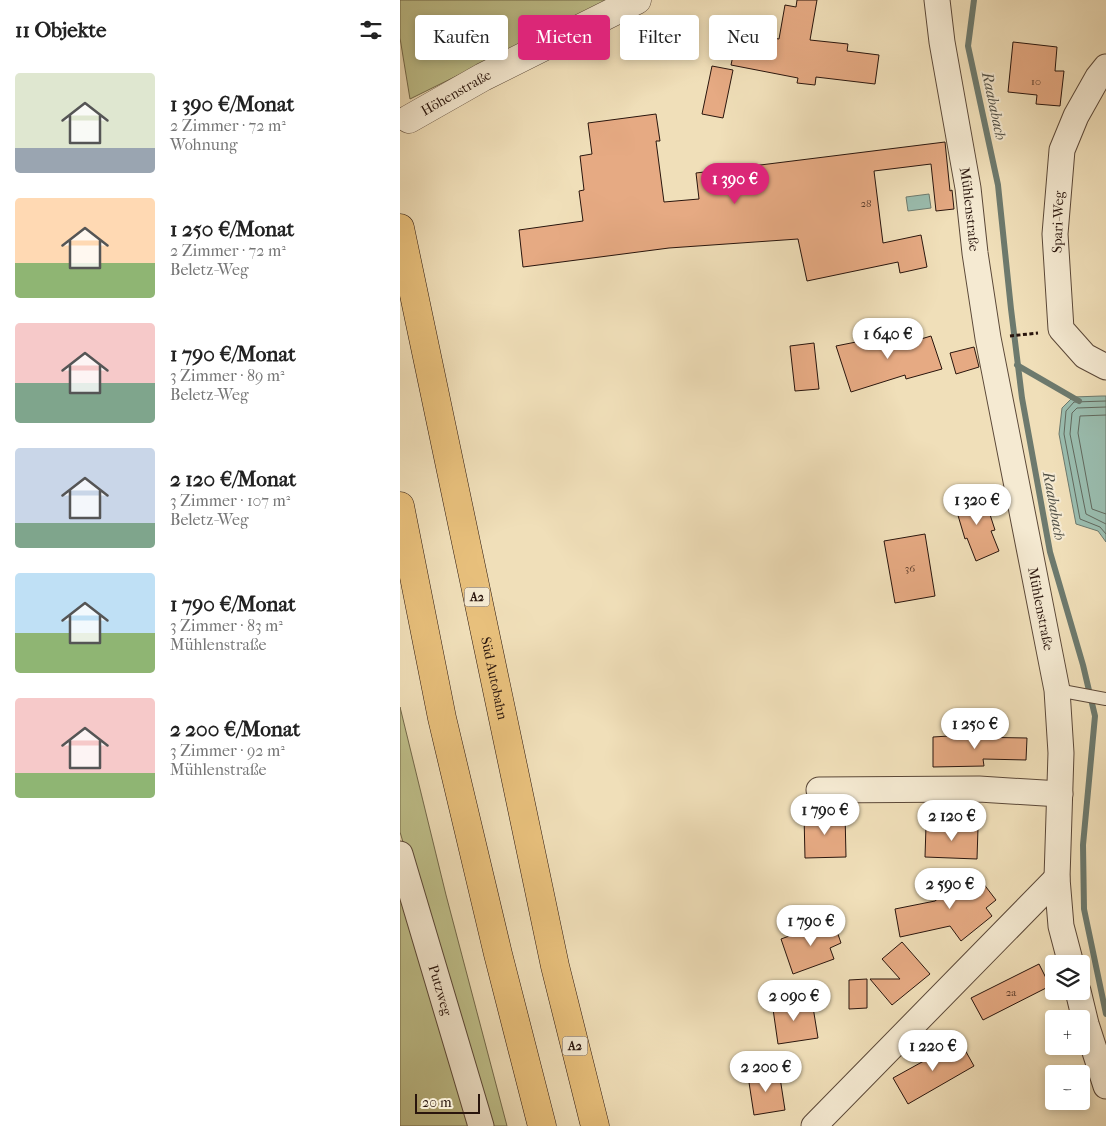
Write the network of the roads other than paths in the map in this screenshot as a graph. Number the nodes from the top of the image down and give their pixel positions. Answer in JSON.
{"nodes":[{"id":1,"x":637,"y":0,"type":"edge"},
{"id":2,"x":937,"y":0,"type":"edge"},
{"id":3,"x":1106,"y":67,"type":"edge"},
{"id":4,"x":409,"y":119,"type":"dead end"},
{"id":5,"x":400,"y":228,"type":"edge"},
{"id":6,"x":1106,"y":367,"type":"edge"},
{"id":7,"x":400,"y":506,"type":"edge"},
{"id":8,"x":1056,"y":690,"type":"junction"},
{"id":9,"x":1106,"y":699,"type":"edge"},
{"id":10,"x":819,"y":790,"type":"dead end"},
{"id":11,"x":1060,"y":794,"type":"junction"},
{"id":12,"x":400,"y":854,"type":"edge"},
{"id":13,"x":1057,"y":878,"type":"junction"},
{"id":14,"x":1069,"y":955,"type":"edge"},
{"id":15,"x":1080,"y":1000,"type":"edge"},
{"id":16,"x":1106,"y":1086,"type":"edge"},
{"id":17,"x":481,"y":1126,"type":"edge"},
{"id":18,"x":542,"y":1126,"type":"edge"},
{"id":19,"x":595,"y":1126,"type":"edge"},
{"id":20,"x":814,"y":1126,"type":"edge"}],
"edges":[{"from":1,"to":4,"type":"street","name":"Höhenstraße"},
{"from":2,"to":8,"type":"street","name":"Mühlenstraße"},
{"from":3,"to":6,"type":"street","name":"Spari-Weg"},
{"from":5,"to":19,"type":"highway","name":"Süd Autobahn","number":"A2"},
{"from":7,"to":18,"type":"highway"},
{"from":8,"to":9,"type":"lane"},
{"from":8,"to":11,"type":"street","name":"Mühlenstraße"},
{"from":10,"to":11,"type":"street"},
{"from":11,"to":13,"type":"street","name":"Mühlenstraße"},
{"from":12,"to":17,"type":"street","name":"Putzweg"},
{"from":13,"to":14,"type":"street","name":"Mühlenstraße"},
{"from":13,"to":20,"type":"street"},
{"from":15,"to":16,"type":"street"}]}
